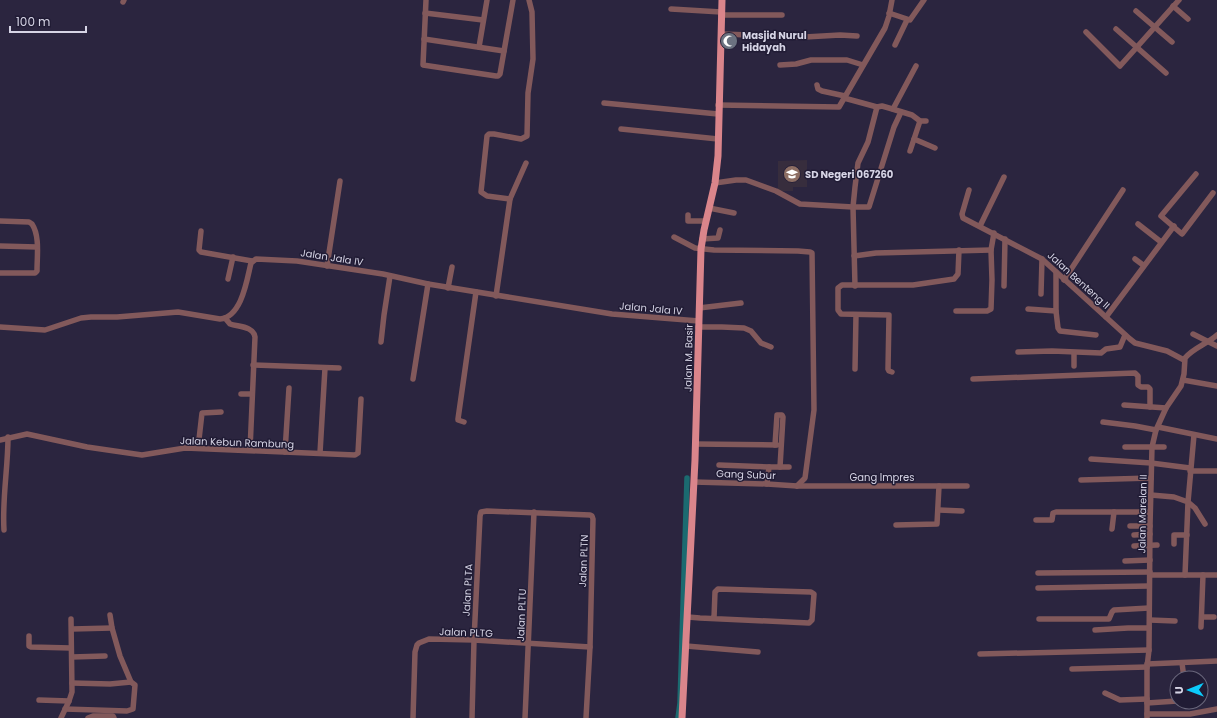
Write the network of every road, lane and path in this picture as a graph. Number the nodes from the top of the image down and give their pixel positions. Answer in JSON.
{"nodes":[{"id":1,"x":426,"y":0,"type":"edge"},
{"id":2,"x":487,"y":0,"type":"edge"},
{"id":3,"x":513,"y":0,"type":"edge"},
{"id":4,"x":529,"y":0,"type":"edge"},
{"id":5,"x":722,"y":0,"type":"edge"},
{"id":6,"x":892,"y":0,"type":"edge"},
{"id":7,"x":924,"y":0,"type":"edge"},
{"id":8,"x":1179,"y":0,"type":"edge"},
{"id":9,"x":1174,"y":6,"type":"junction"},
{"id":10,"x":672,"y":9,"type":"dead end"},
{"id":11,"x":1136,"y":11,"type":"dead end"},
{"id":12,"x":425,"y":13,"type":"junction"},
{"id":13,"x":721,"y":13,"type":"junction"},
{"id":14,"x":889,"y":13,"type":"junction"},
{"id":15,"x":782,"y":15,"type":"dead end"},
{"id":16,"x":1188,"y":19,"type":"dead end"},
{"id":17,"x":483,"y":20,"type":"junction"},
{"id":18,"x":907,"y":20,"type":"junction"},
{"id":19,"x":1155,"y":28,"type":"junction"},
{"id":20,"x":1116,"y":29,"type":"dead end"},
{"id":21,"x":1086,"y":32,"type":"dead end"},
{"id":22,"x":721,"y":34,"type":"junction"},
{"id":23,"x":857,"y":36,"type":"dead end"},
{"id":24,"x":424,"y":38,"type":"junction"},
{"id":25,"x":1172,"y":42,"type":"dead end"},
{"id":26,"x":894,"y":46,"type":"dead end"},
{"id":27,"x":479,"y":47,"type":"junction"},
{"id":28,"x":1137,"y":48,"type":"junction"},
{"id":29,"x":504,"y":51,"type":"junction"},
{"id":30,"x":780,"y":65,"type":"dead end"},
{"id":31,"x":863,"y":65,"type":"junction"},
{"id":32,"x":916,"y":66,"type":"dead end"},
{"id":33,"x":1166,"y":73,"type":"dead end"},
{"id":34,"x":818,"y":85,"type":"dead end"},
{"id":35,"x":845,"y":97,"type":"junction"},
{"id":36,"x":604,"y":103,"type":"dead end"},
{"id":37,"x":718,"y":105,"type":"junction"},
{"id":38,"x":877,"y":107,"type":"junction"},
{"id":39,"x":893,"y":109,"type":"junction"},
{"id":40,"x":901,"y":112,"type":"junction"},
{"id":41,"x":718,"y":114,"type":"junction"},
{"id":42,"x":920,"y":121,"type":"junction"},
{"id":43,"x":926,"y":121,"type":"dead end"},
{"id":44,"x":621,"y":129,"type":"dead end"},
{"id":45,"x":718,"y":139,"type":"junction"},
{"id":46,"x":914,"y":140,"type":"junction"},
{"id":47,"x":935,"y":148,"type":"dead end"},
{"id":48,"x":910,"y":151,"type":"dead end"},
{"id":49,"x":526,"y":163,"type":"dead end"},
{"id":50,"x":1196,"y":174,"type":"dead end"},
{"id":51,"x":1004,"y":177,"type":"dead end"},
{"id":52,"x":340,"y":181,"type":"dead end"},
{"id":53,"x":715,"y":184,"type":"junction"},
{"id":54,"x":969,"y":190,"type":"dead end"},
{"id":55,"x":1123,"y":190,"type":"dead end"},
{"id":56,"x":1213,"y":193,"type":"dead end"},
{"id":57,"x":510,"y":199,"type":"junction"},
{"id":58,"x":853,"y":207,"type":"junction"},
{"id":59,"x":710,"y":208,"type":"junction"},
{"id":60,"x":734,"y":213,"type":"dead end"},
{"id":61,"x":688,"y":215,"type":"dead end"},
{"id":62,"x":0,"y":221,"type":"edge"},
{"id":63,"x":706,"y":221,"type":"junction"},
{"id":64,"x":1138,"y":224,"type":"dead end"},
{"id":65,"x":980,"y":226,"type":"junction"},
{"id":66,"x":1174,"y":226,"type":"junction"},
{"id":67,"x":720,"y":230,"type":"dead end"},
{"id":68,"x":201,"y":231,"type":"dead end"},
{"id":69,"x":994,"y":233,"type":"junction"},
{"id":70,"x":674,"y":237,"type":"dead end"},
{"id":71,"x":702,"y":239,"type":"junction"},
{"id":72,"x":1005,"y":239,"type":"junction"},
{"id":73,"x":1161,"y":242,"type":"junction"},
{"id":74,"x":0,"y":246,"type":"edge"},
{"id":75,"x":37,"y":247,"type":"junction"},
{"id":76,"x":701,"y":249,"type":"junction"},
{"id":77,"x":959,"y":250,"type":"junction"},
{"id":78,"x":991,"y":250,"type":"junction"},
{"id":79,"x":854,"y":256,"type":"junction"},
{"id":80,"x":233,"y":258,"type":"junction"},
{"id":81,"x":1042,"y":259,"type":"junction"},
{"id":82,"x":1134,"y":259,"type":"dead end"},
{"id":83,"x":252,"y":261,"type":"junction"},
{"id":84,"x":1143,"y":265,"type":"junction"},
{"id":85,"x":327,"y":266,"type":"junction"},
{"id":86,"x":452,"y":267,"type":"dead end"},
{"id":87,"x":1056,"y":272,"type":"junction"},
{"id":88,"x":0,"y":273,"type":"edge"},
{"id":89,"x":390,"y":276,"type":"junction"},
{"id":90,"x":228,"y":279,"type":"dead end"},
{"id":91,"x":1064,"y":280,"type":"junction"},
{"id":92,"x":428,"y":284,"type":"junction"},
{"id":93,"x":855,"y":286,"type":"junction"},
{"id":94,"x":1004,"y":286,"type":"dead end"},
{"id":95,"x":448,"y":288,"type":"junction"},
{"id":96,"x":476,"y":292,"type":"junction"},
{"id":97,"x":1041,"y":294,"type":"dead end"},
{"id":98,"x":496,"y":296,"type":"junction"},
{"id":99,"x":741,"y":303,"type":"dead end"},
{"id":100,"x":699,"y":308,"type":"junction"},
{"id":101,"x":1028,"y":309,"type":"dead end"},
{"id":102,"x":956,"y":311,"type":"dead end"},
{"id":103,"x":1056,"y":312,"type":"junction"},
{"id":104,"x":856,"y":315,"type":"junction"},
{"id":105,"x":1107,"y":316,"type":"junction"},
{"id":106,"x":225,"y":318,"type":"junction"},
{"id":107,"x":698,"y":324,"type":"junction"},
{"id":108,"x":0,"y":327,"type":"edge"},
{"id":109,"x":1193,"y":334,"type":"dead end"},
{"id":110,"x":1096,"y":335,"type":"dead end"},
{"id":111,"x":1125,"y":335,"type":"junction"},
{"id":112,"x":1217,"y":335,"type":"edge"},
{"id":113,"x":382,"y":342,"type":"dead end"},
{"id":114,"x":1209,"y":342,"type":"junction"},
{"id":115,"x":1217,"y":346,"type":"edge"},
{"id":116,"x":771,"y":347,"type":"dead end"},
{"id":117,"x":1018,"y":352,"type":"dead end"},
{"id":118,"x":1074,"y":353,"type":"junction"},
{"id":119,"x":1184,"y":360,"type":"junction"},
{"id":120,"x":253,"y":365,"type":"junction"},
{"id":121,"x":1074,"y":366,"type":"dead end"},
{"id":122,"x":325,"y":368,"type":"junction"},
{"id":123,"x":340,"y":368,"type":"dead end"},
{"id":124,"x":855,"y":370,"type":"dead end"},
{"id":125,"x":892,"y":372,"type":"dead end"},
{"id":126,"x":413,"y":379,"type":"dead end"},
{"id":127,"x":973,"y":379,"type":"dead end"},
{"id":128,"x":1183,"y":380,"type":"junction"},
{"id":129,"x":1217,"y":386,"type":"edge"},
{"id":130,"x":289,"y":388,"type":"dead end"},
{"id":131,"x":240,"y":394,"type":"dead end"},
{"id":132,"x":252,"y":394,"type":"junction"},
{"id":133,"x":361,"y":399,"type":"dead end"},
{"id":134,"x":1124,"y":405,"type":"dead end"},
{"id":135,"x":1150,"y":407,"type":"junction"},
{"id":136,"x":1166,"y":408,"type":"junction"},
{"id":137,"x":221,"y":412,"type":"dead end"},
{"id":138,"x":464,"y":422,"type":"dead end"},
{"id":139,"x":1103,"y":422,"type":"dead end"},
{"id":140,"x":1157,"y":428,"type":"junction"},
{"id":141,"x":1194,"y":435,"type":"junction"},
{"id":142,"x":8,"y":437,"type":"junction"},
{"id":143,"x":1217,"y":439,"type":"edge"},
{"id":144,"x":0,"y":440,"type":"edge"},
{"id":145,"x":695,"y":444,"type":"junction"},
{"id":146,"x":775,"y":445,"type":"junction"},
{"id":147,"x":782,"y":446,"type":"junction"},
{"id":148,"x":1152,"y":446,"type":"junction"},
{"id":149,"x":1125,"y":447,"type":"dead end"},
{"id":150,"x":1164,"y":447,"type":"dead end"},
{"id":151,"x":198,"y":448,"type":"junction"},
{"id":152,"x":250,"y":450,"type":"junction"},
{"id":153,"x":284,"y":452,"type":"junction"},
{"id":154,"x":320,"y":453,"type":"junction"},
{"id":155,"x":1091,"y":459,"type":"dead end"},
{"id":156,"x":1151,"y":463,"type":"junction"},
{"id":157,"x":719,"y":465,"type":"dead end"},
{"id":158,"x":769,"y":467,"type":"junction"},
{"id":159,"x":780,"y":467,"type":"junction"},
{"id":160,"x":789,"y":467,"type":"dead end"},
{"id":161,"x":1190,"y":470,"type":"junction"},
{"id":162,"x":1217,"y":471,"type":"edge"},
{"id":163,"x":1151,"y":478,"type":"junction"},
{"id":164,"x":1081,"y":480,"type":"dead end"},
{"id":165,"x":694,"y":482,"type":"junction"},
{"id":166,"x":767,"y":484,"type":"junction"},
{"id":167,"x":797,"y":486,"type":"junction"},
{"id":168,"x":938,"y":486,"type":"junction"},
{"id":169,"x":967,"y":486,"type":"dead end"},
{"id":170,"x":1151,"y":496,"type":"junction"},
{"id":171,"x":1188,"y":502,"type":"junction"},
{"id":172,"x":938,"y":510,"type":"junction"},
{"id":173,"x":962,"y":511,"type":"dead end"},
{"id":174,"x":481,"y":512,"type":"joint"},
{"id":175,"x":534,"y":512,"type":"junction"},
{"id":176,"x":1114,"y":512,"type":"junction"},
{"id":177,"x":1150,"y":512,"type":"junction"},
{"id":178,"x":1036,"y":520,"type":"dead end"},
{"id":179,"x":1205,"y":524,"type":"dead end"},
{"id":180,"x":896,"y":525,"type":"dead end"},
{"id":181,"x":1130,"y":526,"type":"dead end"},
{"id":182,"x":1150,"y":526,"type":"junction"},
{"id":183,"x":1112,"y":529,"type":"dead end"},
{"id":184,"x":4,"y":530,"type":"dead end"},
{"id":185,"x":1150,"y":534,"type":"junction"},
{"id":186,"x":1134,"y":535,"type":"dead end"},
{"id":187,"x":1187,"y":535,"type":"junction"},
{"id":188,"x":1174,"y":544,"type":"dead end"},
{"id":189,"x":1150,"y":545,"type":"junction"},
{"id":190,"x":1157,"y":545,"type":"dead end"},
{"id":191,"x":1134,"y":546,"type":"dead end"},
{"id":192,"x":1150,"y":560,"type":"junction"},
{"id":193,"x":1125,"y":561,"type":"dead end"},
{"id":194,"x":1038,"y":573,"type":"dead end"},
{"id":195,"x":1150,"y":574,"type":"junction"},
{"id":196,"x":1186,"y":575,"type":"junction"},
{"id":197,"x":1203,"y":575,"type":"junction"},
{"id":198,"x":1217,"y":575,"type":"edge"},
{"id":199,"x":1149,"y":586,"type":"junction"},
{"id":200,"x":1038,"y":588,"type":"dead end"},
{"id":201,"x":1149,"y":608,"type":"junction"},
{"id":202,"x":110,"y":615,"type":"dead end"},
{"id":203,"x":688,"y":617,"type":"junction"},
{"id":204,"x":1202,"y":617,"type":"junction"},
{"id":205,"x":1214,"y":617,"type":"dead end"},
{"id":206,"x":714,"y":618,"type":"junction"},
{"id":207,"x":72,"y":619,"type":"dead end"},
{"id":208,"x":1039,"y":619,"type":"dead end"},
{"id":209,"x":1150,"y":620,"type":"junction"},
{"id":210,"x":1175,"y":621,"type":"dead end"},
{"id":211,"x":1201,"y":627,"type":"dead end"},
{"id":212,"x":72,"y":628,"type":"junction"},
{"id":213,"x":112,"y":628,"type":"junction"},
{"id":214,"x":1149,"y":628,"type":"junction"},
{"id":215,"x":1095,"y":630,"type":"dead end"},
{"id":216,"x":29,"y":636,"type":"dead end"},
{"id":217,"x":474,"y":640,"type":"junction"},
{"id":218,"x":529,"y":644,"type":"junction"},
{"id":219,"x":686,"y":646,"type":"junction"},
{"id":220,"x":590,"y":647,"type":"junction"},
{"id":221,"x":71,"y":648,"type":"junction"},
{"id":222,"x":1149,"y":650,"type":"junction"},
{"id":223,"x":758,"y":652,"type":"dead end"},
{"id":224,"x":980,"y":654,"type":"dead end"},
{"id":225,"x":105,"y":656,"type":"dead end"},
{"id":226,"x":72,"y":657,"type":"junction"},
{"id":227,"x":1217,"y":661,"type":"edge"},
{"id":228,"x":1182,"y":663,"type":"junction"},
{"id":229,"x":1147,"y":666,"type":"junction"},
{"id":230,"x":1072,"y":669,"type":"dead end"},
{"id":231,"x":1183,"y":670,"type":"edge"},
{"id":232,"x":131,"y":682,"type":"junction"},
{"id":233,"x":72,"y":683,"type":"junction"},
{"id":234,"x":1105,"y":693,"type":"dead end"},
{"id":235,"x":39,"y":700,"type":"dead end"},
{"id":236,"x":1147,"y":701,"type":"junction"},
{"id":237,"x":69,"y":702,"type":"junction"},
{"id":238,"x":1169,"y":702,"type":"edge"},
{"id":239,"x":65,"y":709,"type":"junction"},
{"id":240,"x":1217,"y":709,"type":"edge"},
{"id":241,"x":1147,"y":716,"type":"edge"},
{"id":242,"x":61,"y":718,"type":"edge"},
{"id":243,"x":88,"y":718,"type":"edge"},
{"id":244,"x":114,"y":718,"type":"edge"},
{"id":245,"x":413,"y":718,"type":"edge"},
{"id":246,"x":472,"y":718,"type":"edge"},
{"id":247,"x":525,"y":718,"type":"edge"},
{"id":248,"x":586,"y":718,"type":"edge"},
{"id":249,"x":682,"y":718,"type":"edge"}],
"edges":[{"from":1,"to":12,"type":"street"},
{"from":2,"to":17,"type":"street"},
{"from":3,"to":29,"type":"street"},
{"from":4,"to":57,"type":"street"},
{"from":5,"to":13,"type":"main road","name":"Jalan M. Basir"},
{"from":6,"to":14,"type":"street"},
{"from":7,"to":18,"type":"street"},
{"from":8,"to":9,"type":"street"},
{"from":9,"to":16,"type":"street"},
{"from":9,"to":19,"type":"street"},
{"from":10,"to":13,"type":"street"},
{"from":11,"to":19,"type":"street"},
{"from":12,"to":17,"type":"street"},
{"from":12,"to":24,"type":"street"},
{"from":13,"to":15,"type":"street"},
{"from":13,"to":22,"type":"main road","name":"Jalan M. Basir"},
{"from":14,"to":18,"type":"street"},
{"from":14,"to":31,"type":"street"},
{"from":17,"to":27,"type":"street"},
{"from":18,"to":26,"type":"street"},
{"from":19,"to":25,"type":"street"},
{"from":19,"to":28,"type":"street"},
{"from":20,"to":28,"type":"street"},
{"from":21,"to":28,"type":"street"},
{"from":22,"to":23,"type":"street"},
{"from":22,"to":37,"type":"main road","name":"Jalan M. Basir"},
{"from":24,"to":27,"type":"street"},
{"from":24,"to":29,"type":"street"},
{"from":27,"to":29,"type":"street"},
{"from":28,"to":33,"type":"street"},
{"from":30,"to":31,"type":"street"},
{"from":31,"to":35,"type":"street"},
{"from":32,"to":39,"type":"street"},
{"from":34,"to":35,"type":"street"},
{"from":35,"to":37,"type":"street"},
{"from":35,"to":38,"type":"street"},
{"from":36,"to":41,"type":"street"},
{"from":37,"to":41,"type":"main road","name":"Jalan M. Basir"},
{"from":38,"to":39,"type":"street"},
{"from":38,"to":58,"type":"street"},
{"from":39,"to":40,"type":"street"},
{"from":40,"to":42,"type":"street"},
{"from":40,"to":58,"type":"street"},
{"from":41,"to":45,"type":"main road","name":"Jalan M. Basir"},
{"from":42,"to":43,"type":"street"},
{"from":42,"to":46,"type":"street"},
{"from":44,"to":45,"type":"street"},
{"from":45,"to":53,"type":"main road","name":"Jalan M. Basir"},
{"from":46,"to":47,"type":"street"},
{"from":46,"to":48,"type":"street"},
{"from":49,"to":57,"type":"street"},
{"from":50,"to":66,"type":"street"},
{"from":51,"to":65,"type":"street"},
{"from":52,"to":85,"type":"street"},
{"from":53,"to":58,"type":"street"},
{"from":53,"to":59,"type":"main road","name":"Jalan M. Basir"},
{"from":54,"to":65,"type":"street","name":"Jalan Benteng II"},
{"from":55,"to":91,"type":"street"},
{"from":56,"to":66,"type":"street"},
{"from":57,"to":98,"type":"street"},
{"from":58,"to":79,"type":"street"},
{"from":59,"to":60,"type":"street"},
{"from":59,"to":63,"type":"main road","name":"Jalan M. Basir"},
{"from":61,"to":63,"type":"street"},
{"from":62,"to":75,"type":"street"},
{"from":63,"to":71,"type":"main road","name":"Jalan M. Basir"},
{"from":64,"to":73,"type":"street"},
{"from":65,"to":69,"type":"street","name":"Jalan Benteng II"},
{"from":66,"to":73,"type":"street"},
{"from":67,"to":71,"type":"street"},
{"from":68,"to":80,"type":"street","name":"Jalan Jala IV"},
{"from":69,"to":72,"type":"street","name":"Jalan Benteng II"},
{"from":69,"to":78,"type":"street"},
{"from":70,"to":76,"type":"street"},
{"from":71,"to":76,"type":"main road","name":"Jalan M. Basir"},
{"from":72,"to":81,"type":"street","name":"Jalan Benteng II"},
{"from":72,"to":94,"type":"street"},
{"from":73,"to":84,"type":"street"},
{"from":74,"to":75,"type":"street"},
{"from":75,"to":88,"type":"street"},
{"from":76,"to":100,"type":"main road","name":"Jalan M. Basir"},
{"from":76,"to":167,"type":"street"},
{"from":77,"to":78,"type":"street"},
{"from":77,"to":79,"type":"street"},
{"from":77,"to":93,"type":"street"},
{"from":78,"to":102,"type":"street"},
{"from":79,"to":93,"type":"street"},
{"from":80,"to":83,"type":"street","name":"Jalan Jala IV"},
{"from":80,"to":90,"type":"street"},
{"from":81,"to":87,"type":"street","name":"Jalan Benteng II"},
{"from":81,"to":97,"type":"street"},
{"from":82,"to":84,"type":"street"},
{"from":83,"to":85,"type":"street","name":"Jalan Jala IV"},
{"from":83,"to":106,"type":"street"},
{"from":84,"to":105,"type":"street"},
{"from":85,"to":89,"type":"street","name":"Jalan Jala IV"},
{"from":86,"to":95,"type":"street"},
{"from":87,"to":91,"type":"street","name":"Jalan Benteng II"},
{"from":87,"to":103,"type":"street"},
{"from":89,"to":92,"type":"street","name":"Jalan Jala IV"},
{"from":89,"to":113,"type":"street"},
{"from":91,"to":105,"type":"street","name":"Jalan Benteng II"},
{"from":92,"to":95,"type":"street","name":"Jalan Jala IV"},
{"from":92,"to":126,"type":"street"},
{"from":93,"to":104,"type":"street"},
{"from":95,"to":96,"type":"street","name":"Jalan Jala IV"},
{"from":96,"to":98,"type":"street","name":"Jalan Jala IV"},
{"from":96,"to":138,"type":"street"},
{"from":98,"to":107,"type":"street","name":"Jalan Jala IV"},
{"from":99,"to":100,"type":"street"},
{"from":100,"to":107,"type":"main road","name":"Jalan M. Basir"},
{"from":101,"to":103,"type":"street"},
{"from":103,"to":110,"type":"street"},
{"from":104,"to":124,"type":"street"},
{"from":104,"to":125,"type":"street"},
{"from":105,"to":111,"type":"street","name":"Jalan Benteng II"},
{"from":106,"to":108,"type":"street"},
{"from":106,"to":120,"type":"street"},
{"from":107,"to":116,"type":"street","name":"Jalan Jala IV"},
{"from":107,"to":145,"type":"main road","name":"Jalan M. Basir"},
{"from":109,"to":114,"type":"street"},
{"from":111,"to":118,"type":"street"},
{"from":111,"to":119,"type":"street","name":"Jalan Benteng II"},
{"from":112,"to":114,"type":"street"},
{"from":114,"to":115,"type":"street"},
{"from":114,"to":119,"type":"street"},
{"from":117,"to":118,"type":"street"},
{"from":118,"to":121,"type":"street"},
{"from":119,"to":128,"type":"street","name":"Jalan Marelan II"},
{"from":120,"to":122,"type":"street"},
{"from":120,"to":132,"type":"street"},
{"from":122,"to":123,"type":"street"},
{"from":122,"to":154,"type":"street"},
{"from":127,"to":135,"type":"street"},
{"from":128,"to":129,"type":"street"},
{"from":128,"to":136,"type":"street","name":"Jalan Marelan II"},
{"from":130,"to":153,"type":"street"},
{"from":131,"to":132,"type":"street"},
{"from":132,"to":152,"type":"street"},
{"from":133,"to":154,"type":"street","name":"Jalan Kebun Rambung"},
{"from":134,"to":135,"type":"street"},
{"from":135,"to":136,"type":"street"},
{"from":136,"to":140,"type":"street","name":"Jalan Marelan II"},
{"from":137,"to":151,"type":"street"},
{"from":139,"to":140,"type":"street"},
{"from":140,"to":141,"type":"street"},
{"from":140,"to":148,"type":"street","name":"Jalan Marelan II"},
{"from":141,"to":143,"type":"street"},
{"from":141,"to":161,"type":"street"},
{"from":142,"to":144,"type":"street","name":"Jalan Kebun Rambung"},
{"from":142,"to":151,"type":"street","name":"Jalan Kebun Rambung"},
{"from":142,"to":184,"type":"street"},
{"from":145,"to":146,"type":"street"},
{"from":145,"to":165,"type":"main road","name":"Jalan M. Basir"},
{"from":146,"to":147,"type":"street"},
{"from":146,"to":147,"type":"street"},
{"from":147,"to":159,"type":"street"},
{"from":148,"to":149,"type":"street"},
{"from":148,"to":150,"type":"street"},
{"from":148,"to":156,"type":"street","name":"Jalan Marelan II"},
{"from":151,"to":152,"type":"street","name":"Jalan Kebun Rambung"},
{"from":152,"to":153,"type":"street","name":"Jalan Kebun Rambung"},
{"from":153,"to":154,"type":"street","name":"Jalan Kebun Rambung"},
{"from":155,"to":156,"type":"street"},
{"from":156,"to":161,"type":"street"},
{"from":156,"to":163,"type":"street","name":"Jalan Marelan II"},
{"from":157,"to":158,"type":"street"},
{"from":158,"to":159,"type":"street"},
{"from":158,"to":166,"type":"street"},
{"from":159,"to":160,"type":"street"},
{"from":161,"to":162,"type":"street"},
{"from":161,"to":171,"type":"street"},
{"from":163,"to":164,"type":"street"},
{"from":163,"to":170,"type":"street","name":"Jalan Marelan II"},
{"from":165,"to":166,"type":"street","name":"Gang Subur"},
{"from":165,"to":203,"type":"main road","name":"Jalan M. Basir"},
{"from":166,"to":167,"type":"street","name":"Gang Subur"},
{"from":167,"to":168,"type":"street","name":"Gang Impres"},
{"from":168,"to":169,"type":"street","name":"Gang Impres"},
{"from":168,"to":172,"type":"street"},
{"from":170,"to":171,"type":"street"},
{"from":170,"to":177,"type":"street","name":"Jalan Marelan II"},
{"from":171,"to":179,"type":"street"},
{"from":171,"to":187,"type":"street"},
{"from":172,"to":173,"type":"street"},
{"from":172,"to":180,"type":"street"},
{"from":174,"to":175,"type":"street","name":"Jalan PLTN"},
{"from":174,"to":217,"type":"street","name":"Jalan PLTA"},
{"from":175,"to":218,"type":"street","name":"Jalan PLTU"},
{"from":175,"to":220,"type":"street","name":"Jalan PLTN"},
{"from":176,"to":177,"type":"street"},
{"from":176,"to":178,"type":"street"},
{"from":176,"to":183,"type":"street"},
{"from":177,"to":182,"type":"street","name":"Jalan Marelan II"},
{"from":181,"to":182,"type":"street"},
{"from":182,"to":185,"type":"street","name":"Jalan Marelan II"},
{"from":185,"to":186,"type":"street"},
{"from":185,"to":189,"type":"street","name":"Jalan Marelan II"},
{"from":187,"to":188,"type":"street"},
{"from":187,"to":196,"type":"street"},
{"from":189,"to":190,"type":"street"},
{"from":189,"to":191,"type":"street"},
{"from":189,"to":192,"type":"street","name":"Jalan Marelan II"},
{"from":192,"to":193,"type":"street"},
{"from":192,"to":195,"type":"street","name":"Jalan Marelan II"},
{"from":194,"to":195,"type":"street"},
{"from":195,"to":196,"type":"street"},
{"from":195,"to":199,"type":"street","name":"Jalan Marelan II"},
{"from":196,"to":197,"type":"street"},
{"from":197,"to":198,"type":"street"},
{"from":197,"to":204,"type":"street"},
{"from":199,"to":200,"type":"street"},
{"from":199,"to":201,"type":"street","name":"Jalan Marelan II"},
{"from":201,"to":208,"type":"street"},
{"from":201,"to":209,"type":"street","name":"Jalan Marelan II"},
{"from":202,"to":213,"type":"street"},
{"from":203,"to":206,"type":"street"},
{"from":203,"to":219,"type":"main road","name":"Jalan M. Basir"},
{"from":204,"to":205,"type":"street"},
{"from":204,"to":211,"type":"street"},
{"from":206,"to":206,"type":"street"},
{"from":207,"to":212,"type":"street"},
{"from":209,"to":210,"type":"street"},
{"from":209,"to":214,"type":"street","name":"Jalan Marelan II"},
{"from":212,"to":213,"type":"street"},
{"from":212,"to":221,"type":"street"},
{"from":213,"to":232,"type":"street"},
{"from":214,"to":215,"type":"street"},
{"from":214,"to":222,"type":"street","name":"Jalan Marelan II"},
{"from":216,"to":221,"type":"street"},
{"from":217,"to":218,"type":"street","name":"Jalan PLTG"},
{"from":217,"to":245,"type":"street","name":"Jalan PLTG"},
{"from":217,"to":246,"type":"street","name":"Jalan PLTA"},
{"from":218,"to":220,"type":"street","name":"Jalan PLTG"},
{"from":218,"to":247,"type":"street","name":"Jalan PLTU"},
{"from":219,"to":223,"type":"street"},
{"from":219,"to":249,"type":"main road","name":"Jalan M. Basir"},
{"from":220,"to":248,"type":"street","name":"Jalan PLTN"},
{"from":221,"to":226,"type":"street"},
{"from":222,"to":224,"type":"street"},
{"from":222,"to":229,"type":"street","name":"Jalan Marelan II"},
{"from":225,"to":226,"type":"street"},
{"from":226,"to":233,"type":"street"},
{"from":227,"to":228,"type":"street"},
{"from":228,"to":229,"type":"street"},
{"from":228,"to":231,"type":"street"},
{"from":229,"to":230,"type":"street"},
{"from":229,"to":236,"type":"street","name":"Jalan Marelan II"},
{"from":232,"to":233,"type":"street"},
{"from":232,"to":239,"type":"street"},
{"from":233,"to":237,"type":"street"},
{"from":234,"to":236,"type":"street"},
{"from":235,"to":237,"type":"street"},
{"from":236,"to":238,"type":"street"},
{"from":236,"to":241,"type":"street","name":"Jalan Marelan II"},
{"from":237,"to":239,"type":"street"},
{"from":239,"to":242,"type":"street"},
{"from":240,"to":241,"type":"street"},
{"from":243,"to":244,"type":"street"}]}
